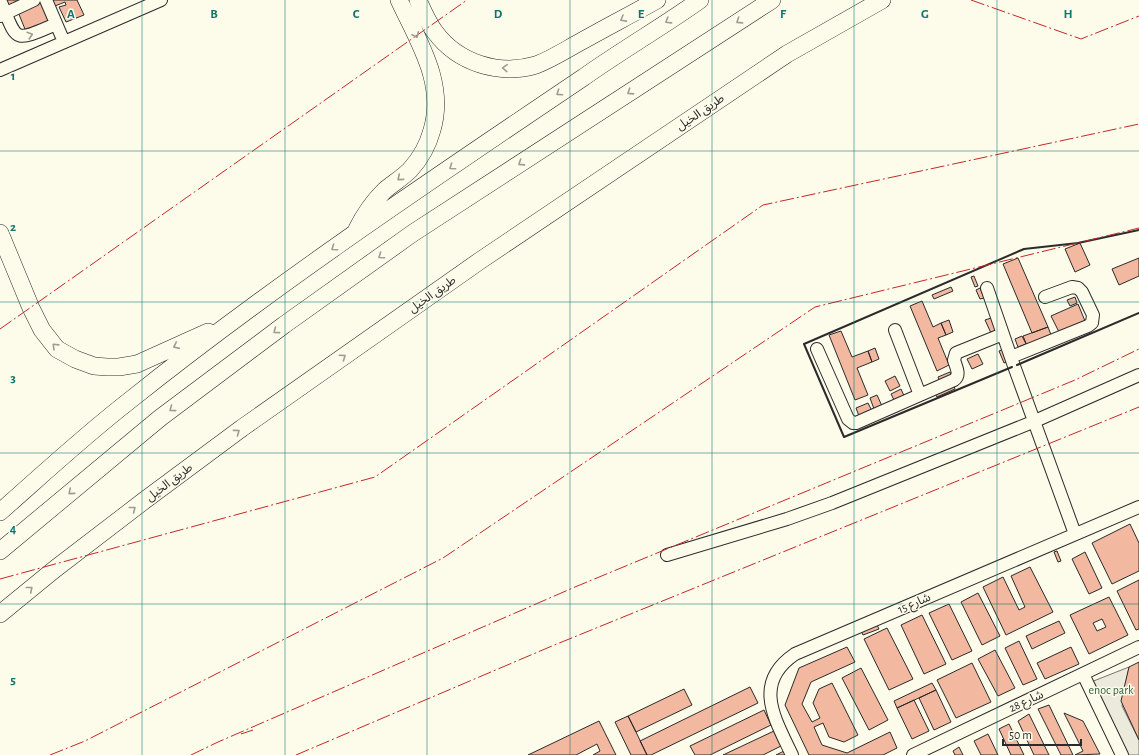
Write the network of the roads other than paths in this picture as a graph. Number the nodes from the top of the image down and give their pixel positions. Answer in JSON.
{"nodes":[{"id":1,"x":0,"y":0,"type":"edge"},
{"id":2,"x":34,"y":0,"type":"edge"},
{"id":3,"x":46,"y":0,"type":"edge"},
{"id":4,"x":161,"y":0,"type":"edge"},
{"id":5,"x":399,"y":0,"type":"edge"},
{"id":6,"x":418,"y":0,"type":"edge"},
{"id":7,"x":657,"y":0,"type":"edge"},
{"id":8,"x":700,"y":0,"type":"edge"},
{"id":9,"x":772,"y":0,"type":"edge"},
{"id":10,"x":882,"y":0,"type":"edge"},
{"id":11,"x":3,"y":14,"type":"edge"},
{"id":12,"x":56,"y":24,"type":"junction"},
{"id":13,"x":64,"y":42,"type":"junction"},
{"id":14,"x":1,"y":69,"type":"edge"},
{"id":15,"x":0,"y":233,"type":"edge"},
{"id":16,"x":354,"y":234,"type":"junction"},
{"id":17,"x":987,"y":288,"type":"dead end"},
{"id":18,"x":1045,"y":297,"type":"dead end"},
{"id":19,"x":237,"y":318,"type":"junction"},
{"id":20,"x":895,"y":330,"type":"dead end"},
{"id":21,"x":1003,"y":334,"type":"junction"},
{"id":22,"x":817,"y":349,"type":"dead end"},
{"id":23,"x":1011,"y":357,"type":"junction"},
{"id":24,"x":1139,"y":374,"type":"edge"},
{"id":25,"x":920,"y":395,"type":"junction"},
{"id":26,"x":1035,"y":421,"type":"junction"},
{"id":27,"x":1139,"y":507,"type":"edge"},
{"id":28,"x":0,"y":512,"type":"edge"},
{"id":29,"x":1075,"y":534,"type":"junction"},
{"id":30,"x":0,"y":551,"type":"edge"},
{"id":31,"x":667,"y":555,"type":"dead end"},
{"id":32,"x":0,"y":614,"type":"edge"},
{"id":33,"x":1139,"y":647,"type":"edge"},
{"id":34,"x":1083,"y":674,"type":"junction"},
{"id":35,"x":792,"y":755,"type":"edge"},
{"id":36,"x":913,"y":755,"type":"edge"},
{"id":37,"x":1122,"y":755,"type":"edge"}],
"edges":[{"from":1,"to":11,"type":"street"},
{"from":2,"to":11,"type":"street"},
{"from":3,"to":12,"type":"street"},
{"from":4,"to":13,"type":"street"},
{"from":5,"to":16,"type":"highway","one_way":true},
{"from":7,"to":6,"type":"highway","one_way":true},
{"from":8,"to":16,"type":"highway","one_way":true},
{"from":9,"to":30,"type":"highway","one_way":true},
{"from":32,"to":10,"type":"highway","name":"طريق الخيل","one_way":true},
{"from":11,"to":12,"type":"street","one_way":true},
{"from":12,"to":13,"type":"street"},
{"from":13,"to":14,"type":"street"},
{"from":19,"to":15,"type":"highway","one_way":true},
{"from":16,"to":19,"type":"highway","one_way":true},
{"from":17,"to":21,"type":"street"},
{"from":18,"to":23,"type":"street"},
{"from":19,"to":28,"type":"highway"},
{"from":20,"to":25,"type":"street"},
{"from":21,"to":23,"type":"street"},
{"from":21,"to":25,"type":"street"},
{"from":22,"to":25,"type":"street"},
{"from":23,"to":26,"type":"street"},
{"from":24,"to":26,"type":"street"},
{"from":26,"to":29,"type":"street"},
{"from":26,"to":31,"type":"street"},
{"from":27,"to":29,"type":"street","name":"شارع 15"},
{"from":29,"to":35,"type":"street","name":"شارع 15"},
{"from":33,"to":34,"type":"street","name":"شارع 28"},
{"from":34,"to":36,"type":"street","name":"شارع 28"},
{"from":34,"to":37,"type":"street"}]}
